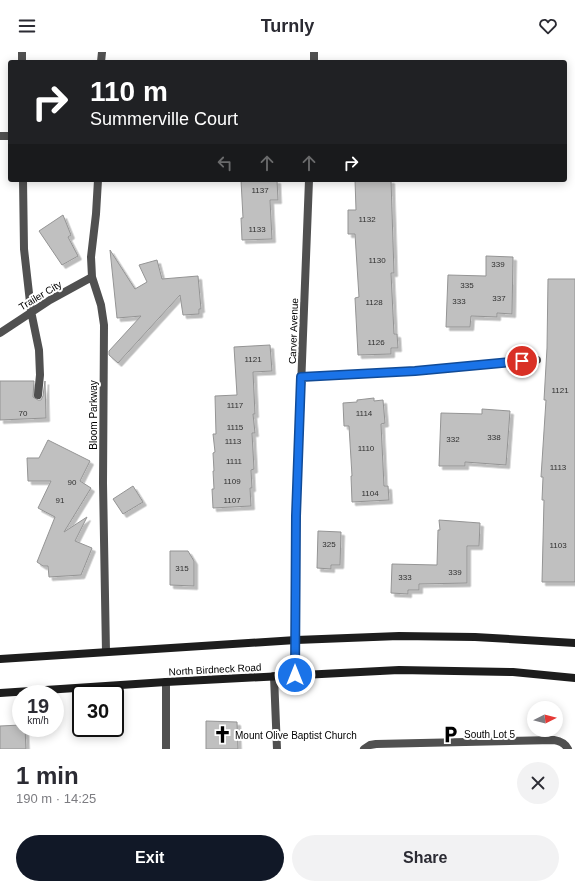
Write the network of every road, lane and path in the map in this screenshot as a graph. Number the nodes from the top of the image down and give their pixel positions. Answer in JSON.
{"nodes":[{"id":1,"x":23,"y":182,"type":"edge"},
{"id":2,"x":98,"y":182,"type":"edge"},
{"id":3,"x":309,"y":182,"type":"edge"},
{"id":4,"x":92,"y":277,"type":"junction"},
{"id":5,"x":31,"y":311,"type":"junction"},
{"id":6,"x":0,"y":333,"type":"edge"},
{"id":7,"x":537,"y":360,"type":"dead end"},
{"id":8,"x":301,"y":377,"type":"junction"},
{"id":9,"x":38,"y":395,"type":"dead end"},
{"id":10,"x":296,"y":640,"type":"junction"},
{"id":11,"x":575,"y":643,"type":"edge"},
{"id":12,"x":106,"y":652,"type":"junction"},
{"id":13,"x":0,"y":659,"type":"edge"},
{"id":14,"x":295,"y":675,"type":"junction"},
{"id":15,"x":274,"y":676,"type":"junction"},
{"id":16,"x":575,"y":678,"type":"edge"},
{"id":17,"x":166,"y":682,"type":"junction"},
{"id":18,"x":0,"y":693,"type":"edge"},
{"id":19,"x":166,"y":749,"type":"edge"},
{"id":20,"x":277,"y":749,"type":"edge"},
{"id":21,"x":364,"y":749,"type":"edge"},
{"id":22,"x":568,"y":749,"type":"edge"}],
"edges":[{"from":1,"to":5,"type":"street"},
{"from":2,"to":4,"type":"street","name":"Bloom Parkway"},
{"from":3,"to":8,"type":"street","name":"Carver Avenue"},
{"from":4,"to":5,"type":"street","name":"Trailer City"},
{"from":4,"to":12,"type":"street","name":"Bloom Parkway"},
{"from":5,"to":6,"type":"street","name":"Trailer City"},
{"from":5,"to":9,"type":"street"},
{"from":7,"to":8,"type":"street"},
{"from":8,"to":10,"type":"street","name":"Carver Avenue"},
{"from":10,"to":11,"type":"main road"},
{"from":10,"to":12,"type":"main road"},
{"from":10,"to":14,"type":"street","name":"Carver Avenue"},
{"from":12,"to":13,"type":"main road"},
{"from":14,"to":15,"type":"main road","name":"North Birdneck Road"},
{"from":14,"to":16,"type":"main road","name":"North Birdneck Road"},
{"from":15,"to":17,"type":"main road","name":"North Birdneck Road"},
{"from":15,"to":20,"type":"street"},
{"from":17,"to":18,"type":"main road","name":"North Birdneck Road"},
{"from":17,"to":19,"type":"street"},
{"from":21,"to":22,"type":"street"}]}
